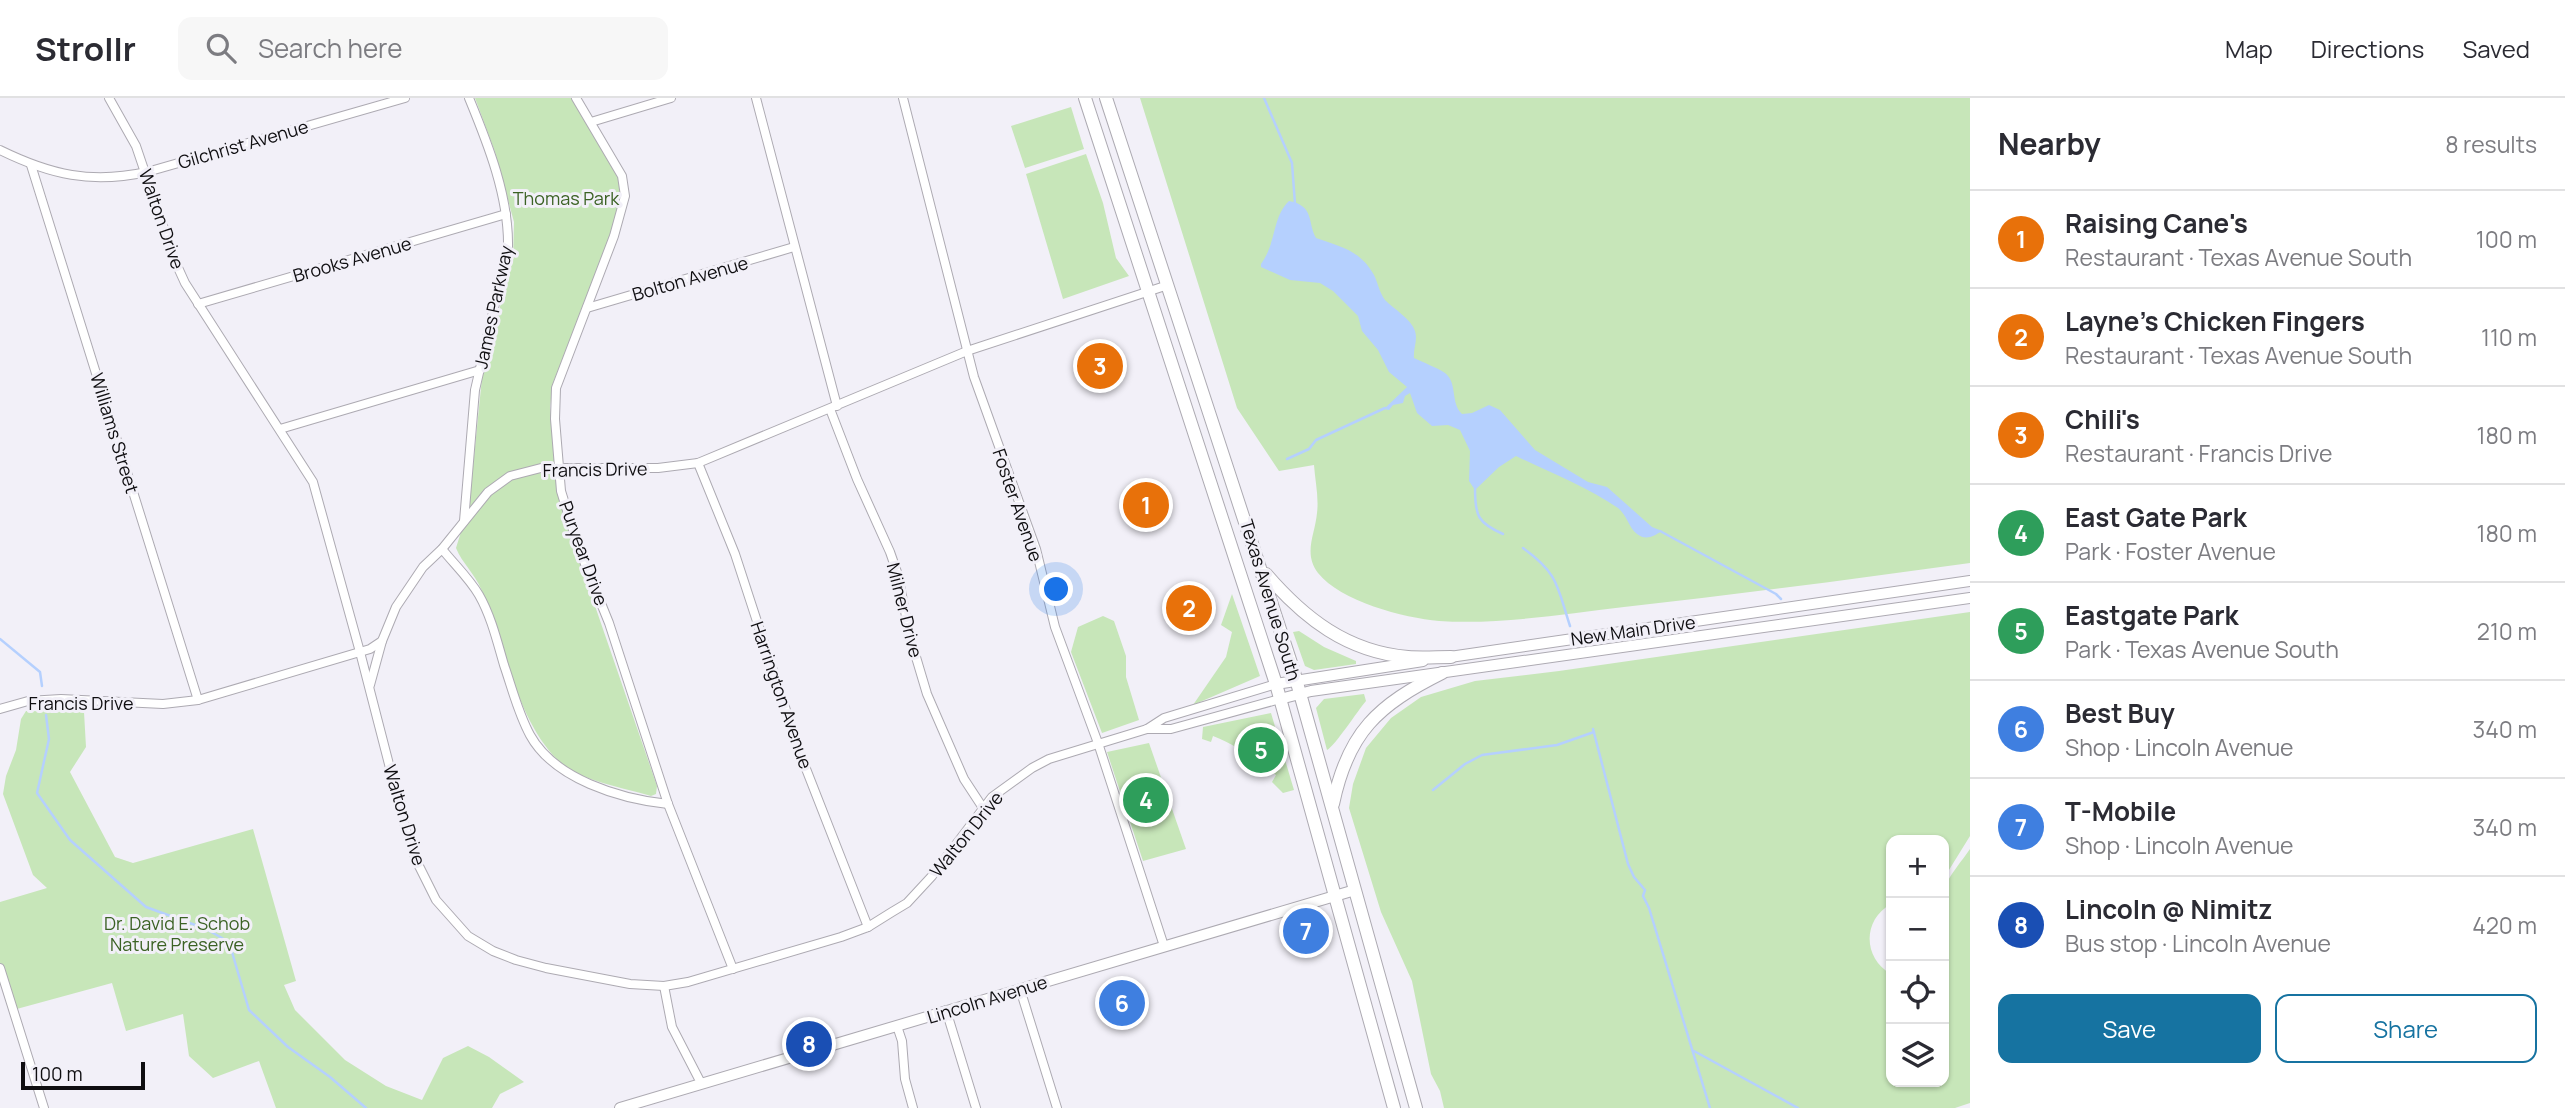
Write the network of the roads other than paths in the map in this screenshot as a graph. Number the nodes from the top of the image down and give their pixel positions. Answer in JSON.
{"nodes":[{"id":1,"x":109,"y":98,"type":"edge"},
{"id":2,"x":405,"y":98,"type":"edge"},
{"id":3,"x":469,"y":98,"type":"edge"},
{"id":4,"x":576,"y":98,"type":"edge"},
{"id":5,"x":671,"y":98,"type":"edge"},
{"id":6,"x":756,"y":98,"type":"edge"},
{"id":7,"x":903,"y":98,"type":"edge"},
{"id":8,"x":1085,"y":98,"type":"edge"},
{"id":9,"x":1106,"y":98,"type":"edge"},
{"id":10,"x":591,"y":122,"type":"junction"},
{"id":11,"x":0,"y":150,"type":"edge"},
{"id":12,"x":31,"y":165,"type":"junction"},
{"id":13,"x":147,"y":172,"type":"junction"},
{"id":14,"x":506,"y":214,"type":"junction"},
{"id":15,"x":794,"y":247,"type":"junction"},
{"id":16,"x":1168,"y":285,"type":"junction"},
{"id":17,"x":1149,"y":291,"type":"junction"},
{"id":18,"x":198,"y":304,"type":"junction"},
{"id":19,"x":587,"y":308,"type":"junction"},
{"id":20,"x":967,"y":351,"type":"junction"},
{"id":21,"x":480,"y":370,"type":"junction"},
{"id":22,"x":833,"y":408,"type":"junction"},
{"id":23,"x":280,"y":429,"type":"junction"},
{"id":24,"x":1224,"y":456,"type":"junction"},
{"id":25,"x":1204,"y":461,"type":"junction"},
{"id":26,"x":698,"y":463,"type":"junction"},
{"id":27,"x":559,"y":468,"type":"junction"},
{"id":28,"x":464,"y":521,"type":"junction"},
{"id":29,"x":442,"y":550,"type":"junction"},
{"id":30,"x":1262,"y":570,"type":"junction"},
{"id":31,"x":1970,"y":581,"type":"edge"},
{"id":32,"x":1873,"y":595,"type":"junction"},
{"id":33,"x":1970,"y":598,"type":"edge"},
{"id":34,"x":1876,"y":611,"type":"junction"},
{"id":35,"x":1668,"y":625,"type":"junction"},
{"id":36,"x":382,"y":641,"type":"junction"},
{"id":37,"x":1672,"y":641,"type":"junction"},
{"id":38,"x":360,"y":652,"type":"junction"},
{"id":39,"x":1451,"y":657,"type":"junction"},
{"id":40,"x":1442,"y":673,"type":"junction"},
{"id":41,"x":1276,"y":684,"type":"junction"},
{"id":42,"x":1298,"y":687,"type":"junction"},
{"id":43,"x":369,"y":688,"type":"junction"},
{"id":44,"x":1280,"y":699,"type":"junction"},
{"id":45,"x":198,"y":700,"type":"junction"},
{"id":46,"x":0,"y":709,"type":"edge"},
{"id":47,"x":1147,"y":729,"type":"junction"},
{"id":48,"x":1098,"y":743,"type":"junction"},
{"id":49,"x":668,"y":804,"type":"junction"},
{"id":50,"x":983,"y":808,"type":"junction"},
{"id":51,"x":1332,"y":808,"type":"junction"},
{"id":52,"x":1355,"y":890,"type":"junction"},
{"id":53,"x":1335,"y":896,"type":"junction"},
{"id":54,"x":868,"y":927,"type":"junction"},
{"id":55,"x":1164,"y":946,"type":"junction"},
{"id":56,"x":0,"y":968,"type":"edge"},
{"id":57,"x":733,"y":969,"type":"junction"},
{"id":58,"x":664,"y":986,"type":"junction"},
{"id":59,"x":1020,"y":989,"type":"junction"},
{"id":60,"x":946,"y":1010,"type":"junction"},
{"id":61,"x":897,"y":1026,"type":"junction"},
{"id":62,"x":701,"y":1083,"type":"junction"},
{"id":63,"x":659,"y":1102,"type":"edge"},
{"id":64,"x":44,"y":1108,"type":"edge"},
{"id":65,"x":620,"y":1108,"type":"edge"},
{"id":66,"x":913,"y":1108,"type":"edge"},
{"id":67,"x":976,"y":1108,"type":"edge"},
{"id":68,"x":1057,"y":1108,"type":"edge"},
{"id":69,"x":1394,"y":1108,"type":"edge"},
{"id":70,"x":1416,"y":1108,"type":"edge"}],
"edges":[{"from":1,"to":13,"type":"street","name":"Walton Drive"},
{"from":2,"to":13,"type":"street","name":"Gilchrist Avenue"},
{"from":3,"to":14,"type":"street","name":"James Parkway"},
{"from":4,"to":10,"type":"street","name":"Puryear Drive"},
{"from":5,"to":10,"type":"street"},
{"from":6,"to":15,"type":"street","name":"Milner Drive"},
{"from":7,"to":20,"type":"street","name":"Foster Avenue"},
{"from":8,"to":17,"type":"main road","name":"Texas Avenue South"},
{"from":9,"to":16,"type":"main road","name":"Texas Avenue South"},
{"from":10,"to":19,"type":"street","name":"Puryear Drive"},
{"from":11,"to":12,"type":"street","name":"Gilchrist Avenue"},
{"from":12,"to":13,"type":"street","name":"Gilchrist Avenue"},
{"from":12,"to":45,"type":"street","name":"Williams Street"},
{"from":13,"to":18,"type":"street","name":"Walton Drive"},
{"from":14,"to":18,"type":"street","name":"Brooks Avenue"},
{"from":14,"to":21,"type":"street","name":"James Parkway"},
{"from":15,"to":19,"type":"street","name":"Bolton Avenue"},
{"from":15,"to":22,"type":"street","name":"Milner Drive"},
{"from":16,"to":17,"type":"street","name":"Francis Drive"},
{"from":16,"to":24,"type":"main road","name":"Texas Avenue South"},
{"from":17,"to":20,"type":"street","name":"Francis Drive"},
{"from":17,"to":25,"type":"main road","name":"Texas Avenue South"},
{"from":18,"to":23,"type":"street","name":"Walton Drive"},
{"from":19,"to":27,"type":"street","name":"Puryear Drive"},
{"from":20,"to":22,"type":"street","name":"Francis Drive"},
{"from":20,"to":48,"type":"street","name":"Foster Avenue"},
{"from":21,"to":23,"type":"street"},
{"from":21,"to":28,"type":"street","name":"James Parkway"},
{"from":22,"to":26,"type":"street","name":"Francis Drive"},
{"from":22,"to":50,"type":"street","name":"Milner Drive"},
{"from":23,"to":38,"type":"street","name":"Walton Drive"},
{"from":24,"to":25,"type":"main road"},
{"from":24,"to":30,"type":"main road","name":"Texas Avenue South"},
{"from":25,"to":41,"type":"main road","name":"Texas Avenue South"},
{"from":26,"to":27,"type":"street","name":"Francis Drive"},
{"from":26,"to":54,"type":"street","name":"Harrington Avenue"},
{"from":27,"to":28,"type":"street","name":"Francis Drive"},
{"from":27,"to":49,"type":"street","name":"Puryear Drive"},
{"from":28,"to":29,"type":"street","name":"Francis Drive"},
{"from":29,"to":36,"type":"street","name":"Francis Drive"},
{"from":29,"to":49,"type":"street"},
{"from":30,"to":39,"type":"main road"},
{"from":30,"to":42,"type":"main road","name":"Texas Avenue South"},
{"from":31,"to":32,"type":"street","name":"New Main Drive"},
{"from":32,"to":34,"type":"street"},
{"from":32,"to":35,"type":"street","name":"New Main Drive"},
{"from":33,"to":34,"type":"street","name":"New Main Drive"},
{"from":34,"to":37,"type":"street","name":"New Main Drive"},
{"from":35,"to":37,"type":"street"},
{"from":35,"to":39,"type":"street","name":"New Main Drive"},
{"from":36,"to":38,"type":"street","name":"Francis Drive"},
{"from":36,"to":43,"type":"street"},
{"from":37,"to":40,"type":"street","name":"New Main Drive"},
{"from":38,"to":43,"type":"street","name":"Walton Drive"},
{"from":38,"to":45,"type":"street","name":"Francis Drive"},
{"from":39,"to":42,"type":"street","name":"New Main Drive"},
{"from":40,"to":42,"type":"street","name":"New Main Drive"},
{"from":40,"to":51,"type":"main road"},
{"from":41,"to":42,"type":"street"},
{"from":41,"to":44,"type":"main road","name":"Texas Avenue South"},
{"from":41,"to":47,"type":"street","name":"Walton Drive"},
{"from":42,"to":44,"type":"street"},
{"from":42,"to":51,"type":"main road","name":"Texas Avenue South"},
{"from":43,"to":58,"type":"street","name":"Walton Drive"},
{"from":44,"to":47,"type":"street","name":"Walton Drive"},
{"from":44,"to":53,"type":"main road","name":"Texas Avenue South"},
{"from":45,"to":46,"type":"street","name":"Francis Drive"},
{"from":47,"to":48,"type":"street","name":"Walton Drive"},
{"from":48,"to":50,"type":"street","name":"Walton Drive"},
{"from":48,"to":55,"type":"street","name":"Foster Avenue"},
{"from":49,"to":57,"type":"street","name":"Puryear Drive"},
{"from":50,"to":54,"type":"street","name":"Walton Drive"},
{"from":51,"to":52,"type":"main road","name":"Texas Avenue South"},
{"from":52,"to":53,"type":"street","name":"Lincoln Avenue"},
{"from":52,"to":70,"type":"main road","name":"Texas Avenue South"},
{"from":53,"to":55,"type":"street","name":"Lincoln Avenue"},
{"from":53,"to":69,"type":"main road","name":"Texas Avenue South"},
{"from":54,"to":57,"type":"street","name":"Walton Drive"},
{"from":55,"to":59,"type":"street","name":"Lincoln Avenue"},
{"from":56,"to":64,"type":"street"},
{"from":57,"to":58,"type":"street","name":"Walton Drive"},
{"from":58,"to":62,"type":"street"},
{"from":59,"to":60,"type":"street","name":"Lincoln Avenue"},
{"from":59,"to":68,"type":"street"},
{"from":60,"to":61,"type":"street","name":"Lincoln Avenue"},
{"from":60,"to":67,"type":"street"},
{"from":61,"to":62,"type":"street","name":"Lincoln Avenue"},
{"from":61,"to":66,"type":"street"},
{"from":62,"to":63,"type":"street","name":"Lincoln Avenue"},
{"from":63,"to":65,"type":"street","name":"Lincoln Avenue"}]}
